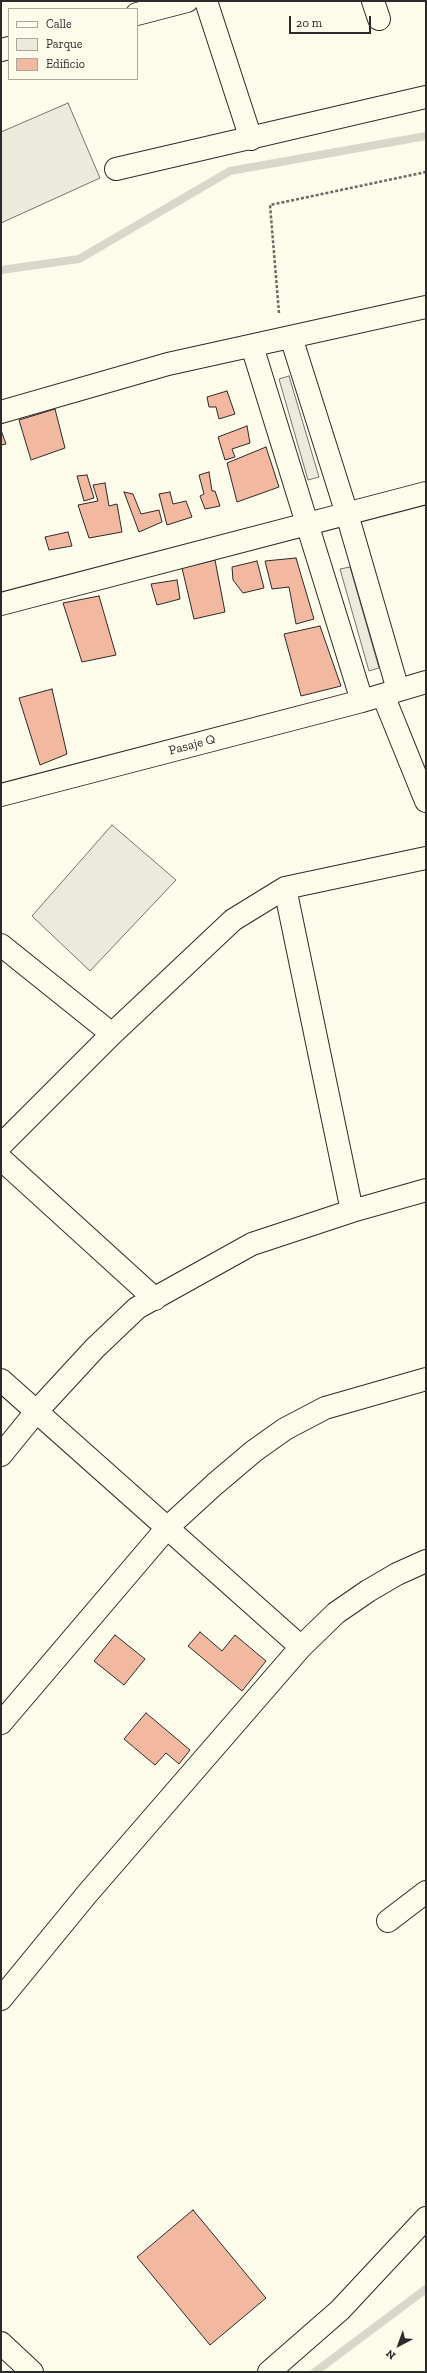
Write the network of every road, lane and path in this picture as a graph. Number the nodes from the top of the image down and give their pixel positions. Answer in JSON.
{"nodes":[{"id":1,"x":187,"y":1,"type":"edge"},
{"id":2,"x":206,"y":1,"type":"edge"},
{"id":3,"x":138,"y":14,"type":"edge"},
{"id":4,"x":426,"y":97,"type":"edge"},
{"id":5,"x":251,"y":139,"type":"junction"},
{"id":6,"x":116,"y":169,"type":"dead end"},
{"id":7,"x":426,"y":172,"type":"edge"},
{"id":8,"x":426,"y":307,"type":"edge"},
{"id":9,"x":286,"y":338,"type":"junction"},
{"id":10,"x":252,"y":346,"type":"junction"},
{"id":11,"x":1,"y":412,"type":"edge"},
{"id":12,"x":426,"y":493,"type":"edge"},
{"id":13,"x":347,"y":514,"type":"junction"},
{"id":14,"x":308,"y":525,"type":"junction"},
{"id":15,"x":1,"y":604,"type":"edge"},
{"id":16,"x":426,"y":682,"type":"edge"},
{"id":17,"x":390,"y":693,"type":"junction"},
{"id":18,"x":362,"y":701,"type":"junction"},
{"id":19,"x":1,"y":794,"type":"edge"},
{"id":20,"x":426,"y":800,"type":"edge"},
{"id":21,"x":426,"y":858,"type":"edge"},
{"id":22,"x":285,"y":888,"type":"junction"},
{"id":23,"x":1,"y":945,"type":"edge"},
{"id":24,"x":112,"y":1034,"type":"junction"},
{"id":25,"x":1,"y":1145,"type":"edge"},
{"id":26,"x":1,"y":1159,"type":"edge"},
{"id":27,"x":426,"y":1190,"type":"edge"},
{"id":28,"x":352,"y":1211,"type":"junction"},
{"id":29,"x":155,"y":1299,"type":"junction"},
{"id":30,"x":426,"y":1379,"type":"edge"},
{"id":31,"x":1,"y":1380,"type":"edge"},
{"id":32,"x":36,"y":1412,"type":"junction"},
{"id":33,"x":1,"y":1455,"type":"edge"},
{"id":34,"x":167,"y":1528,"type":"junction"},
{"id":35,"x":426,"y":1561,"type":"edge"},
{"id":36,"x":301,"y":1647,"type":"junction"},
{"id":37,"x":1,"y":1724,"type":"edge"},
{"id":38,"x":426,"y":1892,"type":"edge"},
{"id":39,"x":388,"y":1921,"type":"dead end"},
{"id":40,"x":1,"y":1999,"type":"edge"},
{"id":41,"x":426,"y":2218,"type":"edge"},
{"id":42,"x":1,"y":2343,"type":"edge"},
{"id":43,"x":32,"y":2372,"type":"edge"},
{"id":44,"x":270,"y":2372,"type":"edge"}],
"edges":[{"from":1,"to":3,"type":"street"},
{"from":2,"to":5,"type":"street"},
{"from":4,"to":5,"type":"street"},
{"from":5,"to":6,"type":"street"},
{"from":7,"to":9,"type":"path"},
{"from":8,"to":9,"type":"street"},
{"from":9,"to":10,"type":"street"},
{"from":9,"to":13,"type":"street"},
{"from":10,"to":11,"type":"street"},
{"from":10,"to":14,"type":"street"},
{"from":12,"to":13,"type":"street"},
{"from":13,"to":14,"type":"street"},
{"from":13,"to":17,"type":"street"},
{"from":14,"to":15,"type":"street"},
{"from":14,"to":18,"type":"street"},
{"from":16,"to":17,"type":"street","name":"Pasaje Q"},
{"from":17,"to":18,"type":"street","name":"Pasaje Q"},
{"from":17,"to":20,"type":"street"},
{"from":18,"to":19,"type":"street","name":"Pasaje Q"},
{"from":21,"to":22,"type":"street"},
{"from":22,"to":24,"type":"street"},
{"from":22,"to":28,"type":"street"},
{"from":23,"to":24,"type":"street"},
{"from":24,"to":25,"type":"street"},
{"from":26,"to":29,"type":"street"},
{"from":27,"to":28,"type":"street"},
{"from":28,"to":29,"type":"street"},
{"from":29,"to":32,"type":"street"},
{"from":30,"to":34,"type":"street"},
{"from":31,"to":32,"type":"street"},
{"from":32,"to":33,"type":"street"},
{"from":32,"to":34,"type":"street"},
{"from":34,"to":36,"type":"street"},
{"from":34,"to":37,"type":"street"},
{"from":35,"to":36,"type":"street"},
{"from":36,"to":40,"type":"street"},
{"from":38,"to":39,"type":"street"},
{"from":41,"to":44,"type":"street"},
{"from":42,"to":43,"type":"street"}]}
